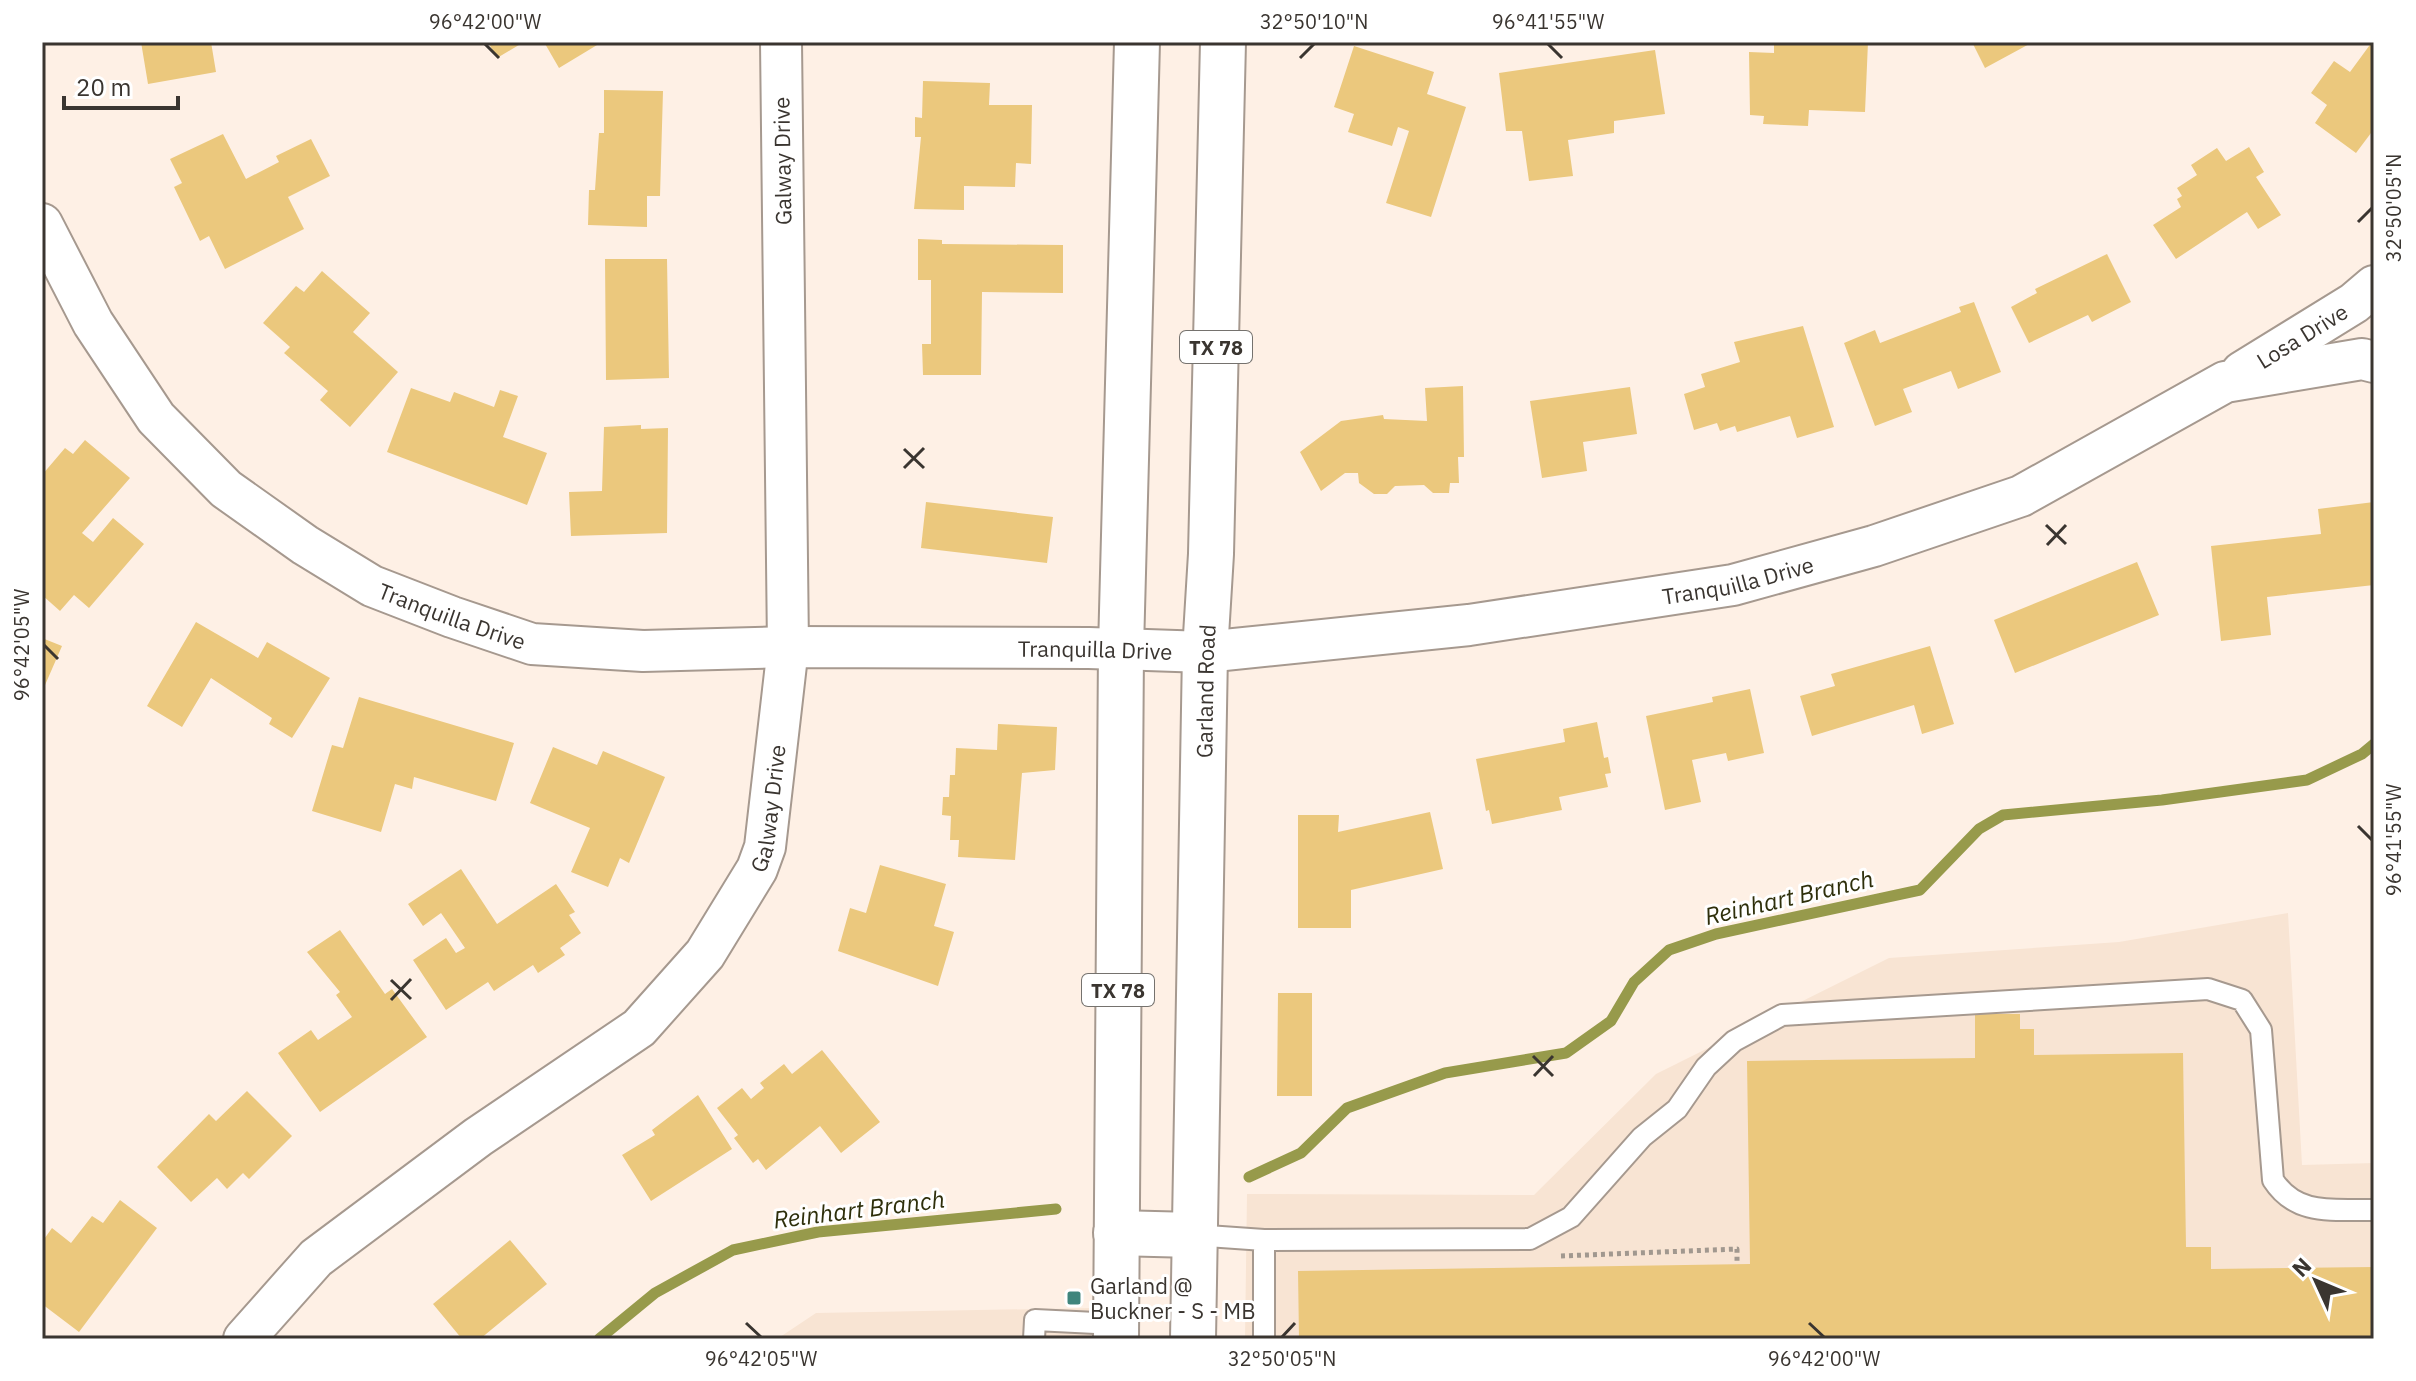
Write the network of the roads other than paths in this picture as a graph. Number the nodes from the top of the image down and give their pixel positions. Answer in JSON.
{"nodes":[{"id":1,"x":781,"y":42,"type":"edge"},
{"id":2,"x":1137,"y":42,"type":"edge"},
{"id":3,"x":1223,"y":42,"type":"edge"},
{"id":4,"x":42,"y":224,"type":"edge"},
{"id":5,"x":2374,"y":286,"type":"edge"},
{"id":6,"x":2374,"y":362,"type":"edge"},
{"id":7,"x":2225,"y":382,"type":"junction"},
{"id":8,"x":788,"y":647,"type":"junction"},
{"id":9,"x":1121,"y":649,"type":"junction"},
{"id":10,"x":1205,"y":652,"type":"junction"},
{"id":11,"x":2374,"y":1210,"type":"edge"},
{"id":12,"x":1116,"y":1233,"type":"junction"},
{"id":13,"x":1193,"y":1235,"type":"junction"},
{"id":14,"x":1264,"y":1240,"type":"junction"},
{"id":15,"x":1116,"y":1331,"type":"edge"},
{"id":16,"x":244,"y":1339,"type":"edge"},
{"id":17,"x":1034,"y":1339,"type":"edge"},
{"id":18,"x":1193,"y":1339,"type":"edge"},
{"id":19,"x":1264,"y":1339,"type":"edge"}],
"edges":[{"from":1,"to":8,"type":"street","name":"Galway Drive"},
{"from":2,"to":9,"type":"main road","number":"TX 78"},
{"from":3,"to":10,"type":"main road","name":"Garland Road","number":"TX 78"},
{"from":4,"to":8,"type":"street","name":"Tranquilla Drive"},
{"from":5,"to":7,"type":"street","name":"Losa Drive"},
{"from":6,"to":7,"type":"street","name":"Tranquilla Drive"},
{"from":7,"to":10,"type":"street","name":"Tranquilla Drive"},
{"from":8,"to":9,"type":"street","name":"Tranquilla Drive"},
{"from":8,"to":16,"type":"street","name":"Galway Drive"},
{"from":9,"to":10,"type":"street","name":"Tranquilla Drive"},
{"from":9,"to":12,"type":"main road","number":"TX 78"},
{"from":10,"to":13,"type":"main road","name":"Garland Road","number":"TX 78"},
{"from":11,"to":14,"type":"lane"},
{"from":12,"to":13,"type":"main road"},
{"from":12,"to":15,"type":"main road","number":"TX 78"},
{"from":13,"to":14,"type":"lane"},
{"from":13,"to":18,"type":"main road","name":"Garland Road","number":"TX 78"},
{"from":14,"to":19,"type":"lane"},
{"from":15,"to":17,"type":"lane"}]}
